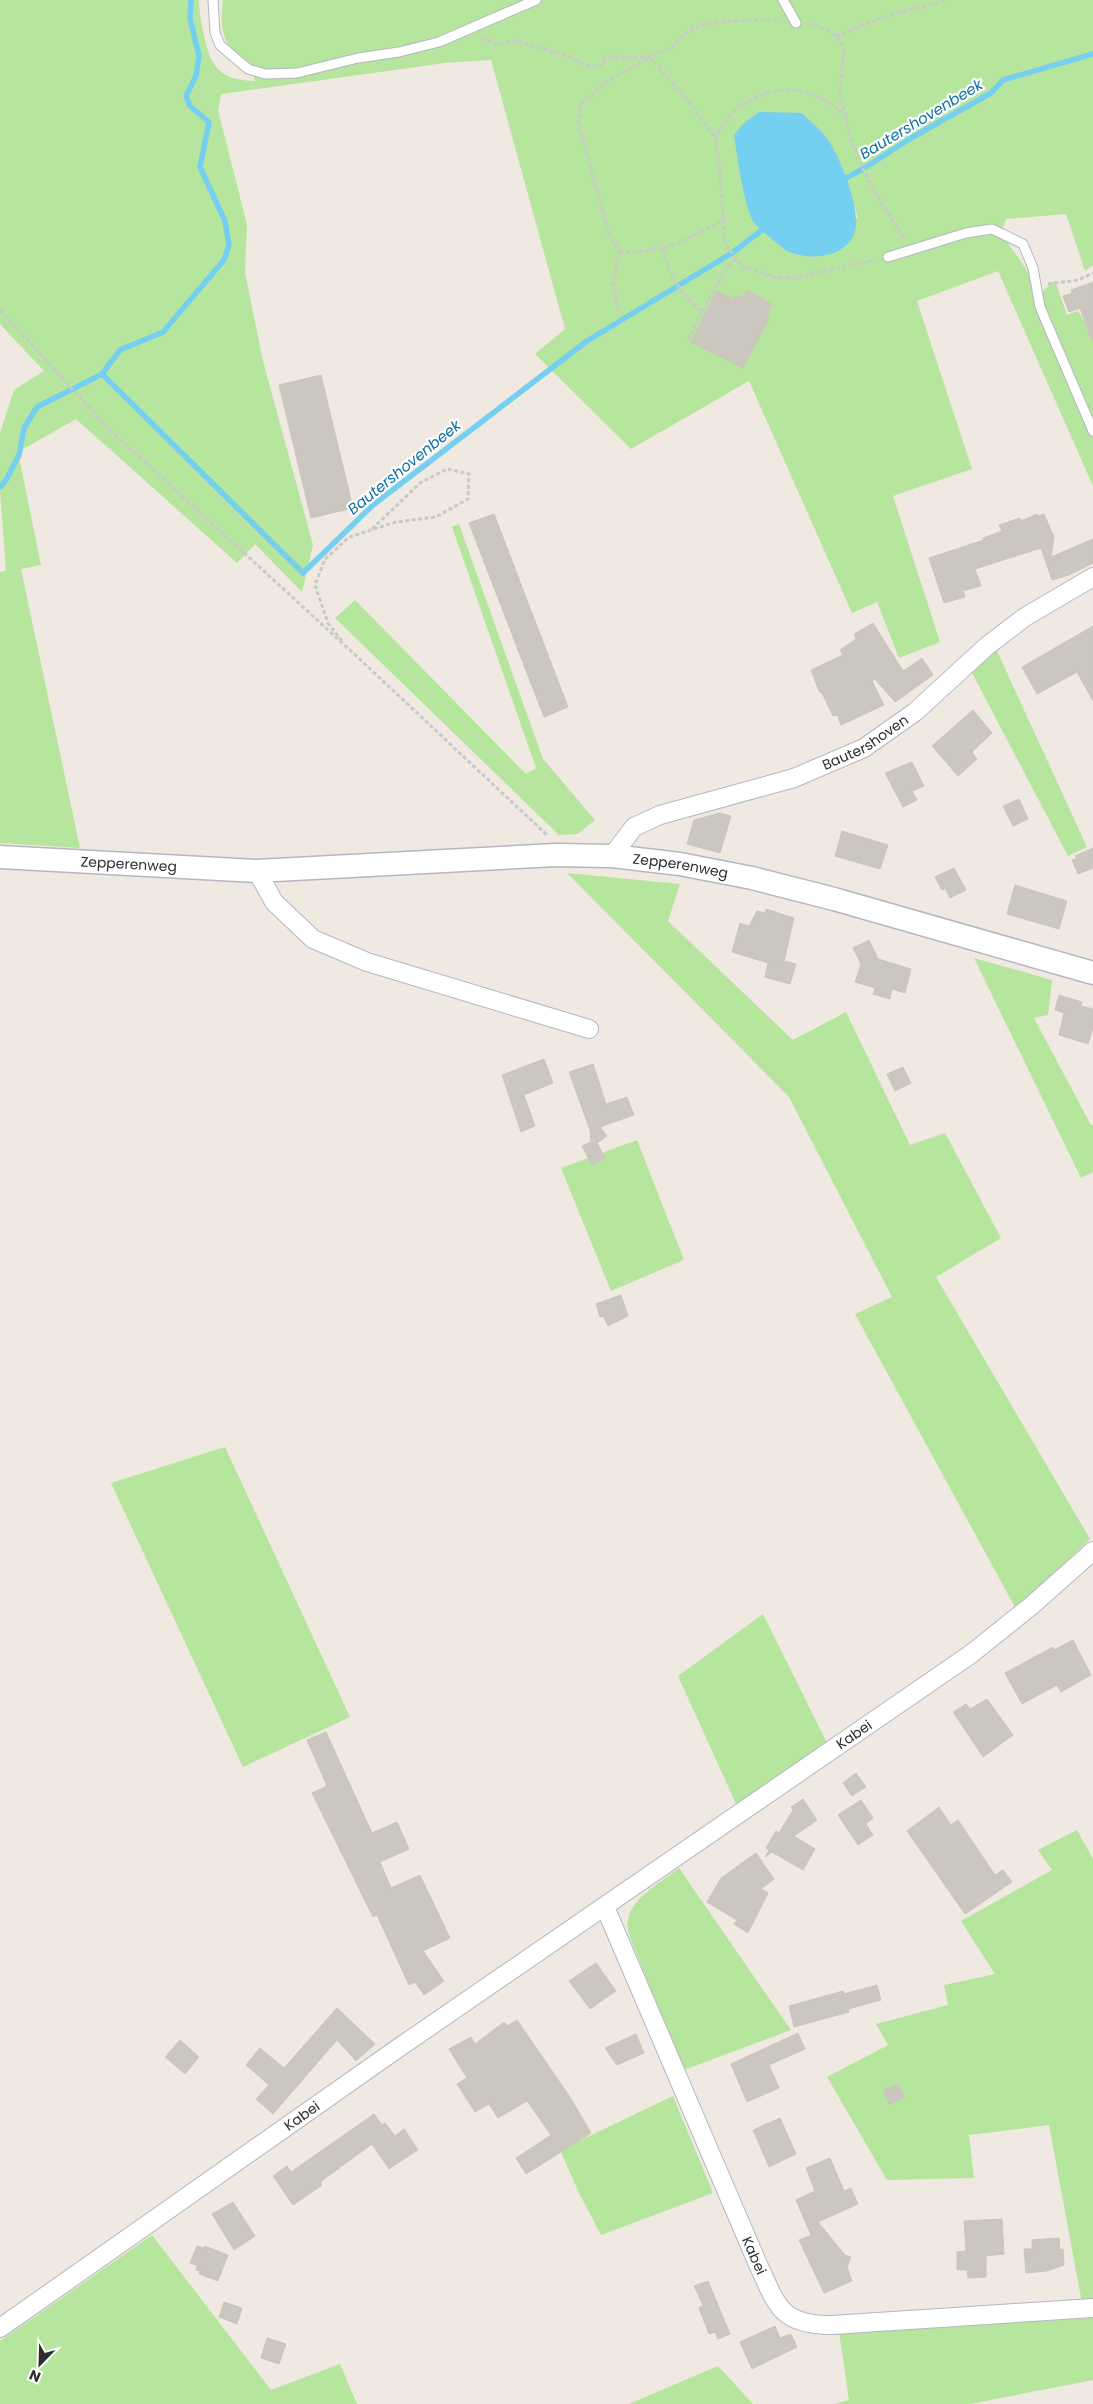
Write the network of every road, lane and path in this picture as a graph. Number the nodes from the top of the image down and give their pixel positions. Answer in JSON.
{"nodes":[{"id":1,"x":213,"y":0,"type":"edge"},
{"id":2,"x":536,"y":0,"type":"edge"},
{"id":3,"x":783,"y":0,"type":"edge"},
{"id":4,"x":947,"y":0,"type":"edge"},
{"id":5,"x":796,"y":23,"type":"junction"},
{"id":6,"x":470,"y":31,"type":"junction"},
{"id":7,"x":836,"y":36,"type":"junction"},
{"id":8,"x":649,"y":57,"type":"junction"},
{"id":9,"x":847,"y":118,"type":"junction"},
{"id":10,"x":715,"y":137,"type":"junction"},
{"id":11,"x":723,"y":220,"type":"junction"},
{"id":12,"x":662,"y":248,"type":"junction"},
{"id":13,"x":909,"y":251,"type":"junction"},
{"id":14,"x":619,"y":252,"type":"junction"},
{"id":15,"x":736,"y":258,"type":"junction"},
{"id":16,"x":888,"y":258,"type":"joint"},
{"id":17,"x":1093,"y":273,"type":"edge"},
{"id":18,"x":1036,"y":285,"type":"junction"},
{"id":19,"x":0,"y":310,"type":"edge"},
{"id":20,"x":619,"y":311,"type":"dead end"},
{"id":21,"x":703,"y":312,"type":"junction"},
{"id":22,"x":688,"y":340,"type":"dead end"},
{"id":23,"x":1093,"y":430,"type":"edge"},
{"id":24,"x":372,"y":529,"type":"junction"},
{"id":25,"x":1093,"y":577,"type":"edge"},
{"id":26,"x":351,"y":651,"type":"junction"},
{"id":27,"x":567,"y":855,"type":"junction"},
{"id":28,"x":612,"y":856,"type":"junction"},
{"id":29,"x":0,"y":857,"type":"edge"},
{"id":30,"x":257,"y":871,"type":"junction"},
{"id":31,"x":1093,"y":973,"type":"edge"},
{"id":32,"x":589,"y":1029,"type":"dead end"},
{"id":33,"x":1093,"y":1551,"type":"edge"},
{"id":34,"x":606,"y":1907,"type":"junction"},
{"id":35,"x":1093,"y":2308,"type":"edge"},
{"id":36,"x":0,"y":2328,"type":"edge"}],
"edges":[{"from":1,"to":6,"type":"lane"},
{"from":2,"to":6,"type":"lane"},
{"from":3,"to":5,"type":"lane"},
{"from":4,"to":7,"type":"path"},
{"from":5,"to":7,"type":"path"},
{"from":5,"to":8,"type":"path"},
{"from":6,"to":8,"type":"path"},
{"from":7,"to":9,"type":"path"},
{"from":8,"to":10,"type":"path"},
{"from":8,"to":14,"type":"path"},
{"from":9,"to":10,"type":"path"},
{"from":9,"to":13,"type":"path"},
{"from":10,"to":11,"type":"path"},
{"from":11,"to":12,"type":"path"},
{"from":11,"to":15,"type":"path"},
{"from":12,"to":14,"type":"path"},
{"from":12,"to":21,"type":"path"},
{"from":13,"to":16,"type":"lane"},
{"from":13,"to":18,"type":"lane"},
{"from":14,"to":20,"type":"path"},
{"from":15,"to":16,"type":"path"},
{"from":15,"to":21,"type":"path"},
{"from":17,"to":18,"type":"path"},
{"from":18,"to":23,"type":"lane"},
{"from":19,"to":26,"type":"path"},
{"from":21,"to":22,"type":"path"},
{"from":24,"to":24,"type":"path"},
{"from":24,"to":26,"type":"path"},
{"from":25,"to":28,"type":"street","name":"Bautershoven"},
{"from":26,"to":27,"type":"path"},
{"from":27,"to":28,"type":"street","name":"Zepperenweg"},
{"from":27,"to":30,"type":"street","name":"Zepperenweg"},
{"from":28,"to":31,"type":"street","name":"Zepperenweg"},
{"from":29,"to":30,"type":"street","name":"Zepperenweg"},
{"from":30,"to":32,"type":"street"},
{"from":33,"to":34,"type":"street","name":"Kabei"},
{"from":34,"to":35,"type":"street","name":"Kabei"},
{"from":34,"to":36,"type":"street","name":"Kabei"}]}
